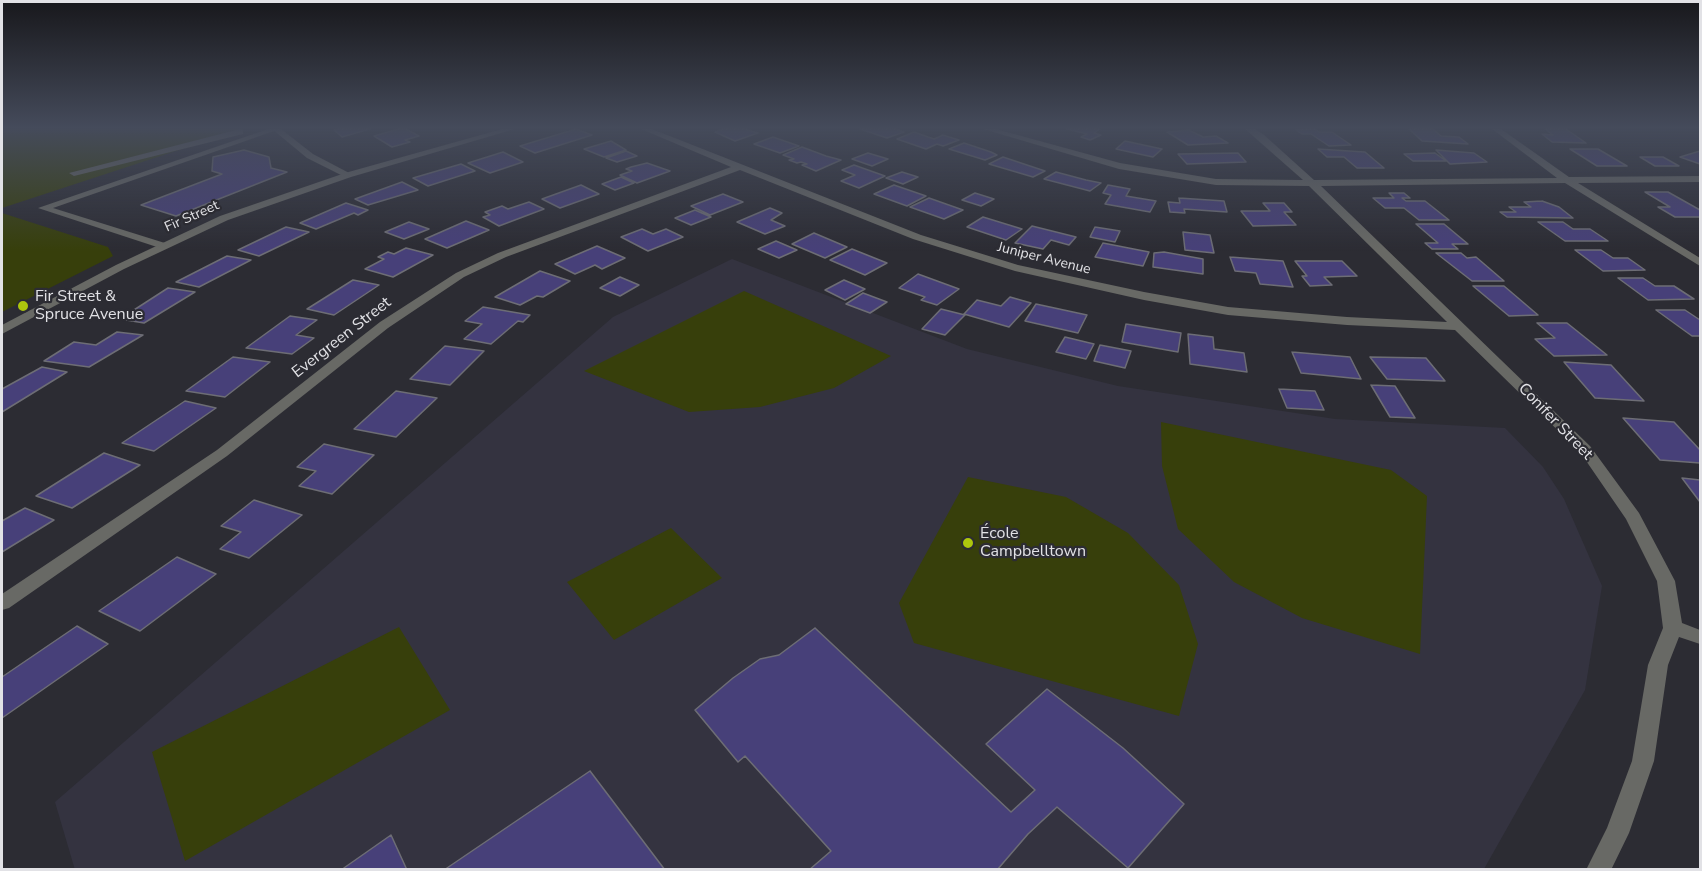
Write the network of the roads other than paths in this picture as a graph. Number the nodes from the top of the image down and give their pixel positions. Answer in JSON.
{"nodes":[{"id":1,"x":88,"y":170,"type":"edge"},
{"id":2,"x":156,"y":170,"type":"edge"},
{"id":3,"x":337,"y":170,"type":"edge"},
{"id":4,"x":367,"y":170,"type":"edge"},
{"id":5,"x":732,"y":170,"type":"edge"},
{"id":6,"x":746,"y":170,"type":"edge"},
{"id":7,"x":1139,"y":170,"type":"edge"},
{"id":8,"x":1297,"y":170,"type":"edge"},
{"id":9,"x":1551,"y":170,"type":"edge"},
{"id":10,"x":74,"y":173,"type":"dead end"},
{"id":11,"x":348,"y":175,"type":"junction"},
{"id":12,"x":1701,"y":179,"type":"edge"},
{"id":13,"x":1568,"y":182,"type":"junction"},
{"id":14,"x":1312,"y":183,"type":"junction"},
{"id":15,"x":164,"y":246,"type":"junction"},
{"id":16,"x":1701,"y":263,"type":"edge"},
{"id":17,"x":1458,"y":326,"type":"junction"},
{"id":18,"x":2,"y":330,"type":"edge"},
{"id":19,"x":2,"y":603,"type":"edge"},
{"id":20,"x":1672,"y":628,"type":"junction"},
{"id":21,"x":1701,"y":637,"type":"edge"},
{"id":22,"x":1598,"y":870,"type":"edge"}],
"edges":[{"from":1,"to":10,"type":"street"},
{"from":2,"to":15,"type":"street"},
{"from":3,"to":11,"type":"street"},
{"from":4,"to":11,"type":"street","name":"Fir Street"},
{"from":5,"to":19,"type":"street","name":"Evergreen Street"},
{"from":6,"to":17,"type":"street","name":"Juniper Avenue"},
{"from":7,"to":14,"type":"street"},
{"from":8,"to":14,"type":"street","name":"Conifer Street"},
{"from":9,"to":13,"type":"street"},
{"from":11,"to":15,"type":"street","name":"Fir Street"},
{"from":12,"to":13,"type":"street"},
{"from":13,"to":14,"type":"street"},
{"from":13,"to":16,"type":"street"},
{"from":14,"to":17,"type":"street","name":"Conifer Street"},
{"from":15,"to":18,"type":"street","name":"Fir Street"},
{"from":17,"to":20,"type":"street","name":"Conifer Street"},
{"from":20,"to":21,"type":"street"},
{"from":20,"to":22,"type":"street","name":"Conifer Street"}]}
